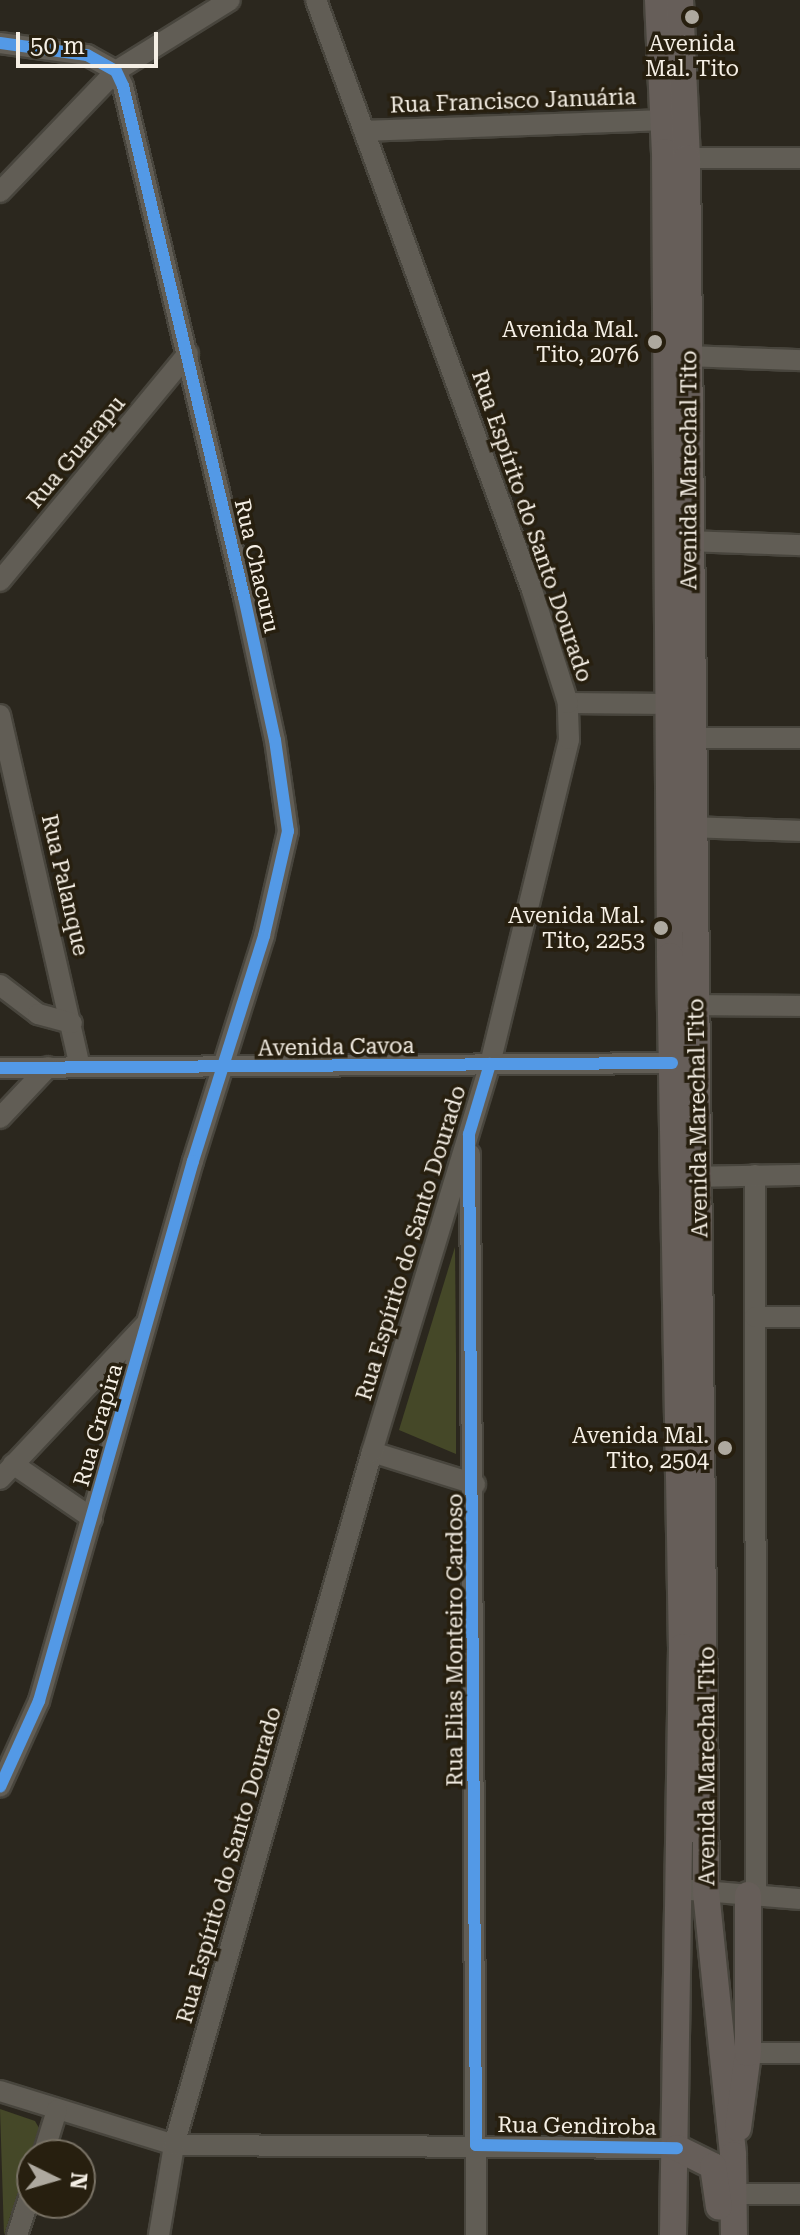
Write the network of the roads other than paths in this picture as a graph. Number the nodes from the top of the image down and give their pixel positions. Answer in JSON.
{"nodes":[{"id":1,"x":230,"y":0,"type":"edge"},
{"id":2,"x":316,"y":0,"type":"edge"},
{"id":3,"x":658,"y":0,"type":"edge"},
{"id":4,"x":680,"y":0,"type":"edge"},
{"id":5,"x":0,"y":43,"type":"edge"},
{"id":6,"x":116,"y":71,"type":"junction"},
{"id":7,"x":663,"y":120,"type":"junction"},
{"id":8,"x":365,"y":131,"type":"junction"},
{"id":9,"x":687,"y":158,"type":"junction"},
{"id":10,"x":800,"y":158,"type":"edge"},
{"id":11,"x":0,"y":192,"type":"edge"},
{"id":12,"x":188,"y":354,"type":"junction"},
{"id":13,"x":689,"y":356,"type":"junction"},
{"id":14,"x":800,"y":360,"type":"edge"},
{"id":15,"x":690,"y":541,"type":"junction"},
{"id":16,"x":800,"y":545,"type":"edge"},
{"id":17,"x":0,"y":581,"type":"edge"},
{"id":18,"x":568,"y":703,"type":"junction"},
{"id":19,"x":668,"y":704,"type":"junction"},
{"id":20,"x":0,"y":715,"type":"edge"},
{"id":21,"x":691,"y":738,"type":"junction"},
{"id":22,"x":800,"y":738,"type":"edge"},
{"id":23,"x":691,"y":827,"type":"junction"},
{"id":24,"x":800,"y":831,"type":"edge"},
{"id":25,"x":0,"y":985,"type":"edge"},
{"id":26,"x":695,"y":1005,"type":"junction"},
{"id":27,"x":800,"y":1006,"type":"edge"},
{"id":28,"x":72,"y":1023,"type":"junction"},
{"id":29,"x":684,"y":1063,"type":"junction"},
{"id":30,"x":490,"y":1064,"type":"junction"},
{"id":31,"x":48,"y":1067,"type":"junction"},
{"id":32,"x":80,"y":1067,"type":"junction"},
{"id":33,"x":0,"y":1068,"type":"edge"},
{"id":34,"x":220,"y":1069,"type":"junction"},
{"id":35,"x":0,"y":1118,"type":"edge"},
{"id":36,"x":469,"y":1134,"type":"junction"},
{"id":37,"x":755,"y":1175,"type":"junction"},
{"id":38,"x":800,"y":1175,"type":"edge"},
{"id":39,"x":687,"y":1176,"type":"junction"},
{"id":40,"x":755,"y":1317,"type":"junction"},
{"id":41,"x":800,"y":1317,"type":"edge"},
{"id":42,"x":149,"y":1321,"type":"junction"},
{"id":43,"x":372,"y":1452,"type":"junction"},
{"id":44,"x":7,"y":1472,"type":"edge"},
{"id":45,"x":475,"y":1484,"type":"junction"},
{"id":46,"x":92,"y":1518,"type":"junction"},
{"id":47,"x":0,"y":1787,"type":"edge"},
{"id":48,"x":680,"y":1889,"type":"junction"},
{"id":49,"x":706,"y":1892,"type":"junction"},
{"id":50,"x":752,"y":1896,"type":"junction"},
{"id":51,"x":800,"y":1899,"type":"edge"},
{"id":52,"x":748,"y":2053,"type":"junction"},
{"id":53,"x":800,"y":2053,"type":"edge"},
{"id":54,"x":0,"y":2091,"type":"edge"},
{"id":55,"x":57,"y":2110,"type":"junction"},
{"id":56,"x":48,"y":2139,"type":"edge"},
{"id":57,"x":174,"y":2145,"type":"junction"},
{"id":58,"x":476,"y":2145,"type":"junction"},
{"id":59,"x":677,"y":2148,"type":"junction"},
{"id":60,"x":733,"y":2155,"type":"junction"},
{"id":61,"x":736,"y":2194,"type":"junction"},
{"id":62,"x":800,"y":2194,"type":"edge"},
{"id":63,"x":159,"y":2235,"type":"edge"},
{"id":64,"x":476,"y":2235,"type":"edge"},
{"id":65,"x":673,"y":2235,"type":"edge"},
{"id":66,"x":719,"y":2235,"type":"edge"},
{"id":67,"x":734,"y":2235,"type":"edge"}],
"edges":[{"from":1,"to":6,"type":"street"},
{"from":2,"to":8,"type":"street","name":"Rua Espírito do Santo Dourado"},
{"from":3,"to":7,"type":"main road","name":"Avenida Marechal Tito"},
{"from":4,"to":9,"type":"main road","name":"Avenida Marechal Tito"},
{"from":5,"to":6,"type":"street"},
{"from":6,"to":11,"type":"street"},
{"from":6,"to":12,"type":"street","name":"Rua Chacuru"},
{"from":7,"to":8,"type":"street","name":"Rua Francisco Januária"},
{"from":7,"to":19,"type":"main road","name":"Avenida Marechal Tito"},
{"from":8,"to":18,"type":"street","name":"Rua Espírito do Santo Dourado"},
{"from":9,"to":10,"type":"street"},
{"from":9,"to":13,"type":"main road","name":"Avenida Marechal Tito"},
{"from":12,"to":17,"type":"street","name":"Rua Guarapu"},
{"from":12,"to":34,"type":"street","name":"Rua Chacuru"},
{"from":13,"to":14,"type":"street"},
{"from":13,"to":15,"type":"main road","name":"Avenida Marechal Tito"},
{"from":15,"to":16,"type":"street"},
{"from":15,"to":21,"type":"main road","name":"Avenida Marechal Tito"},
{"from":18,"to":19,"type":"street"},
{"from":18,"to":30,"type":"street","name":"Rua Espírito do Santo Dourado"},
{"from":19,"to":29,"type":"main road","name":"Avenida Marechal Tito"},
{"from":20,"to":28,"type":"street","name":"Rua Palanque"},
{"from":21,"to":22,"type":"street"},
{"from":21,"to":23,"type":"main road","name":"Avenida Marechal Tito"},
{"from":23,"to":24,"type":"street"},
{"from":23,"to":26,"type":"main road","name":"Avenida Marechal Tito"},
{"from":25,"to":28,"type":"street"},
{"from":26,"to":27,"type":"street"},
{"from":26,"to":29,"type":"main road","name":"Avenida Marechal Tito"},
{"from":28,"to":32,"type":"street","name":"Rua Palanque"},
{"from":29,"to":30,"type":"street","name":"Avenida Cavoa"},
{"from":29,"to":39,"type":"main road","name":"Avenida Marechal Tito"},
{"from":30,"to":34,"type":"street","name":"Avenida Cavoa"},
{"from":30,"to":36,"type":"street","name":"Rua Espírito do Santo Dourado"},
{"from":31,"to":32,"type":"street","name":"Avenida Cavoa"},
{"from":31,"to":33,"type":"street","name":"Avenida Cavoa"},
{"from":31,"to":35,"type":"street"},
{"from":32,"to":34,"type":"street","name":"Avenida Cavoa"},
{"from":34,"to":42,"type":"street","name":"Rua Grapira"},
{"from":36,"to":43,"type":"street","name":"Rua Espírito do Santo Dourado"},
{"from":36,"to":45,"type":"street","name":"Rua Elias Monteiro Cardoso"},
{"from":37,"to":38,"type":"street"},
{"from":37,"to":39,"type":"street"},
{"from":37,"to":40,"type":"street"},
{"from":39,"to":48,"type":"main road","name":"Avenida Marechal Tito"},
{"from":39,"to":49,"type":"main road","name":"Avenida Marechal Tito"},
{"from":40,"to":41,"type":"street"},
{"from":40,"to":50,"type":"street"},
{"from":42,"to":44,"type":"street"},
{"from":42,"to":46,"type":"street","name":"Rua Grapira"},
{"from":43,"to":45,"type":"street"},
{"from":43,"to":57,"type":"street","name":"Rua Espírito do Santo Dourado"},
{"from":44,"to":46,"type":"street","name":"Rua Grapira"},
{"from":45,"to":58,"type":"street","name":"Rua Elias Monteiro Cardoso"},
{"from":46,"to":47,"type":"street","name":"Rua Grapira"},
{"from":48,"to":49,"type":"street"},
{"from":48,"to":59,"type":"main road","name":"Avenida Marechal Tito"},
{"from":49,"to":50,"type":"street"},
{"from":49,"to":60,"type":"main road","name":"Avenida Marechal Tito"},
{"from":50,"to":51,"type":"street"},
{"from":50,"to":52,"type":"main road"},
{"from":52,"to":53,"type":"street"},
{"from":52,"to":60,"type":"main road"},
{"from":54,"to":55,"type":"street","name":"Rua Gendiroba"},
{"from":55,"to":56,"type":"street"},
{"from":55,"to":57,"type":"street","name":"Rua Gendiroba"},
{"from":57,"to":58,"type":"street","name":"Rua Gendiroba"},
{"from":57,"to":63,"type":"street","name":"Rua Espírito do Santo Dourado"},
{"from":58,"to":59,"type":"street","name":"Rua Gendiroba"},
{"from":58,"to":64,"type":"street","name":"Rua Elias Monteiro Cardoso"},
{"from":59,"to":65,"type":"main road","name":"Avenida Marechal Tito"},
{"from":59,"to":66,"type":"main road"},
{"from":60,"to":61,"type":"main road","name":"Avenida Marechal Tito"},
{"from":61,"to":62,"type":"street"},
{"from":61,"to":67,"type":"main road","name":"Avenida Marechal Tito"}]}
